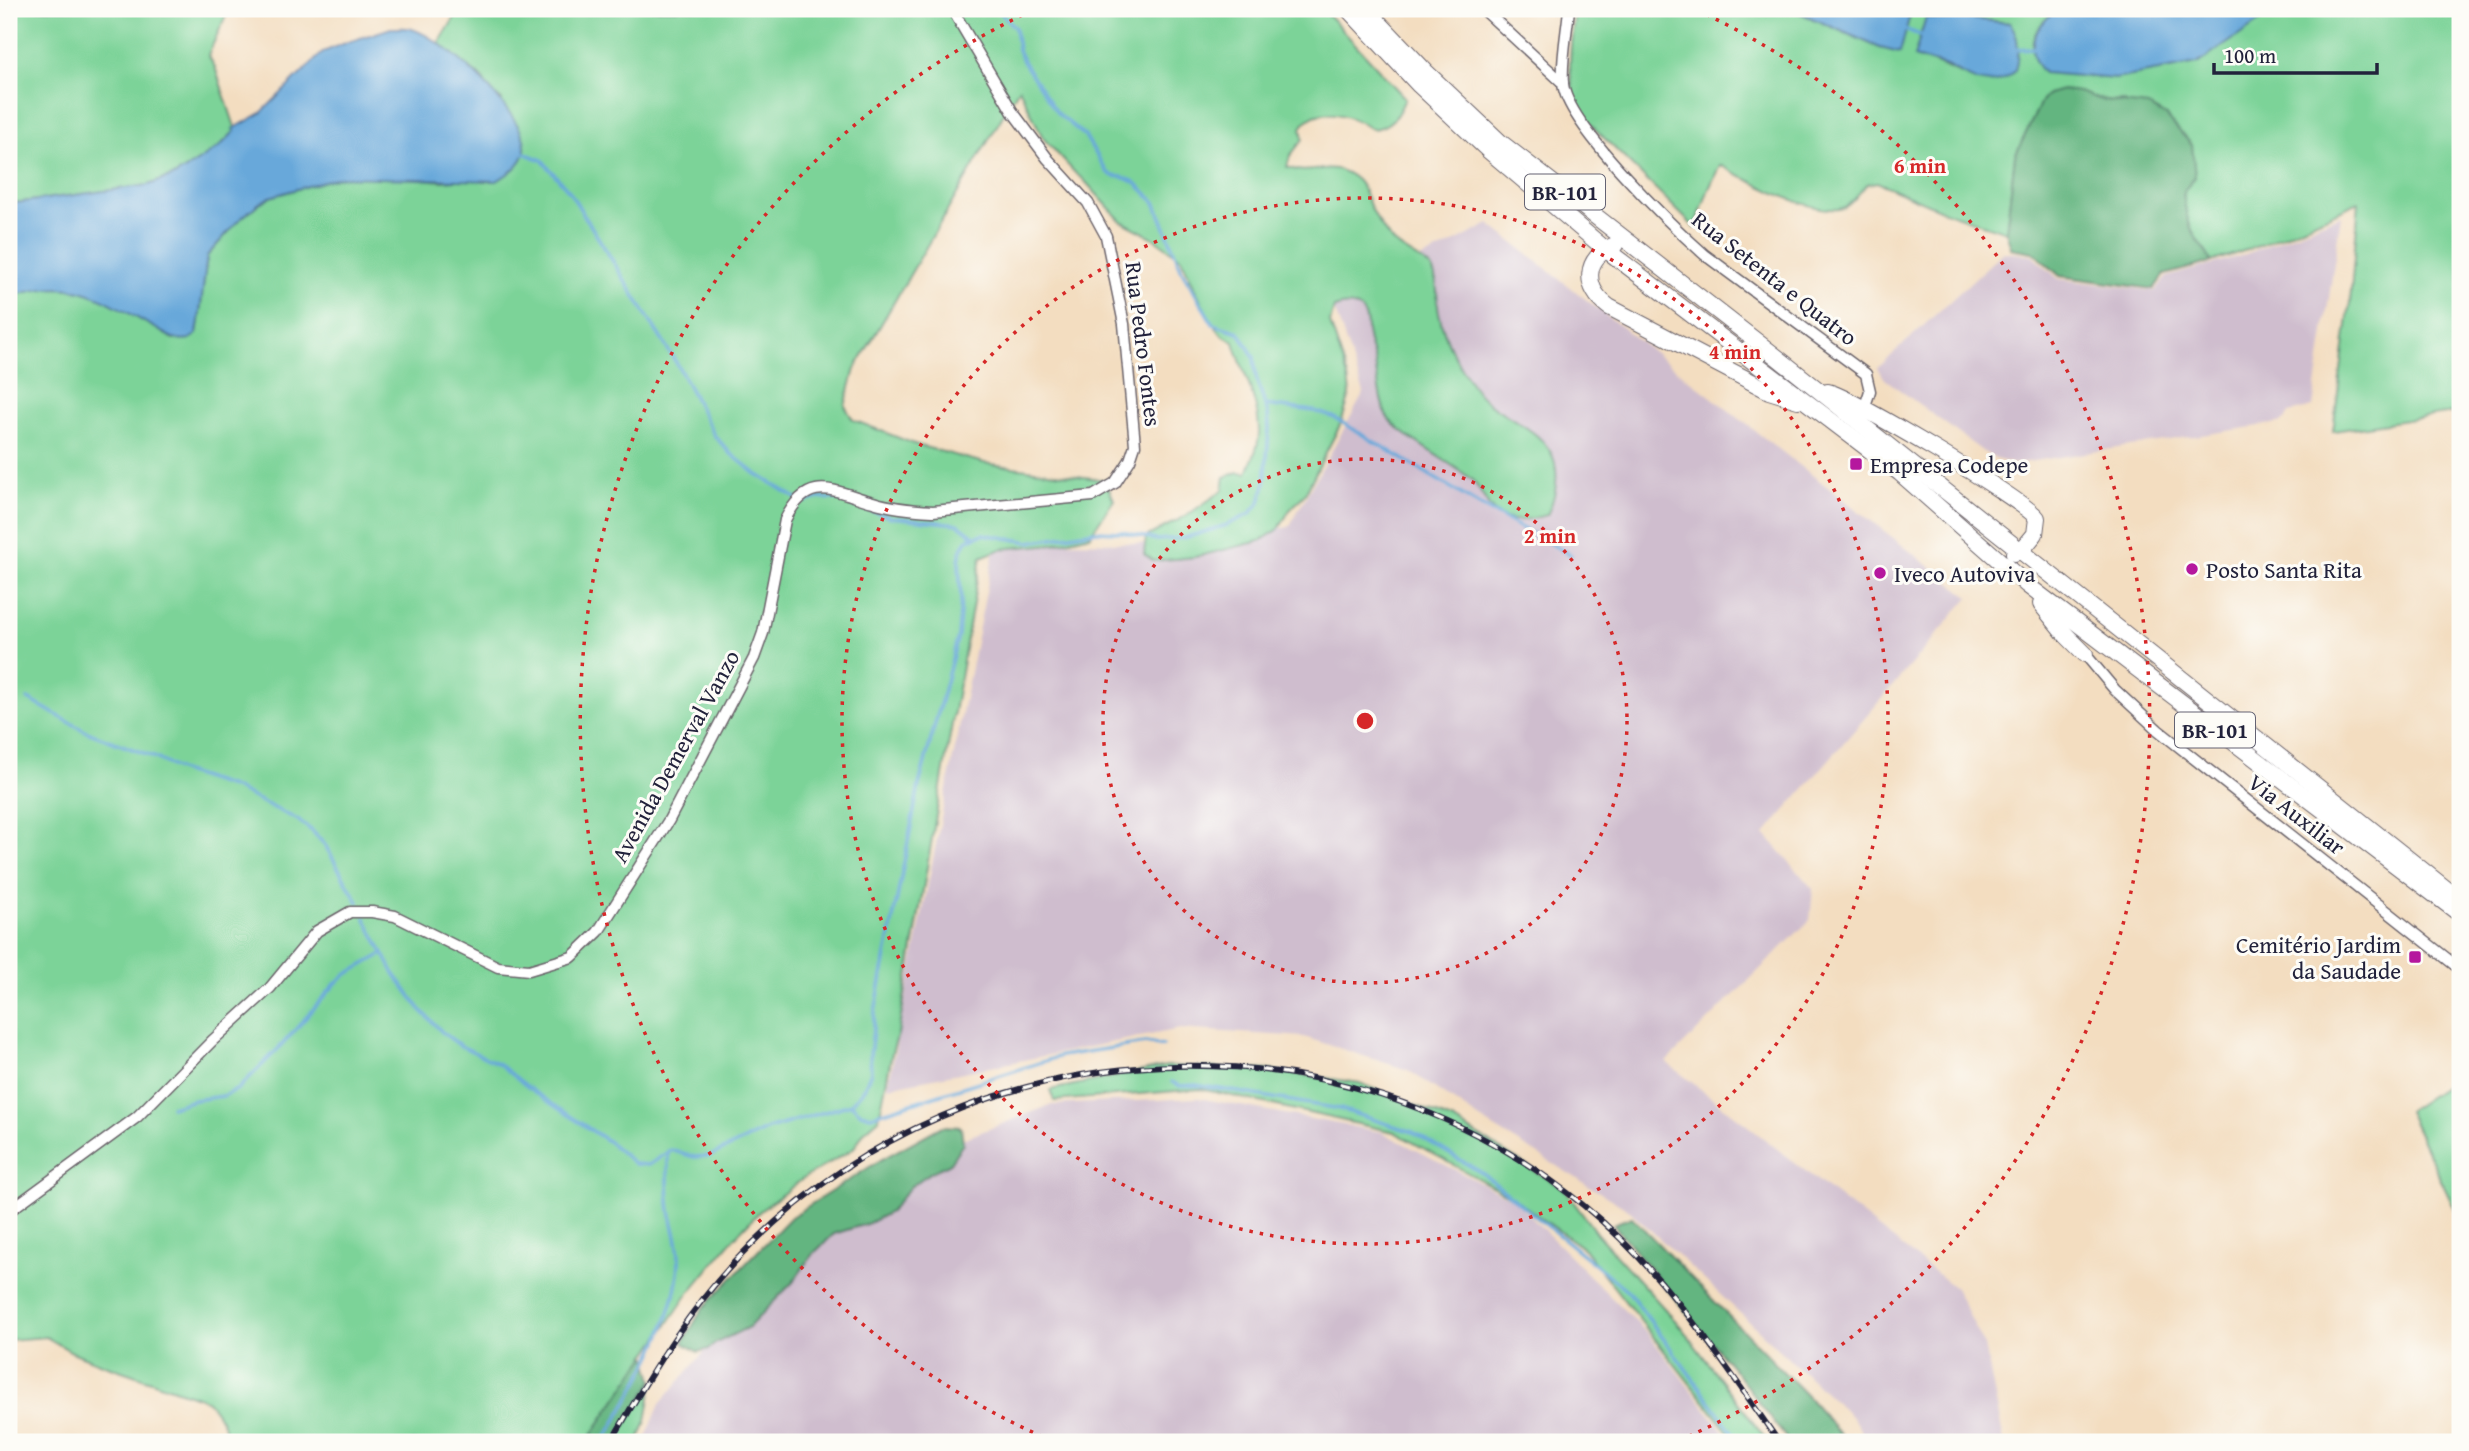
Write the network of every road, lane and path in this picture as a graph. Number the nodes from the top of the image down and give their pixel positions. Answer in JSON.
{"nodes":[{"id":1,"x":952,"y":9,"type":"edge"},
{"id":2,"x":1348,"y":9,"type":"edge"},
{"id":3,"x":1366,"y":9,"type":"edge"},
{"id":4,"x":1483,"y":9,"type":"edge"},
{"id":5,"x":1569,"y":9,"type":"edge"},
{"id":6,"x":1563,"y":83,"type":"junction"},
{"id":7,"x":1635,"y":246,"type":"junction"},
{"id":8,"x":1605,"y":249,"type":"junction"},
{"id":9,"x":1820,"y":392,"type":"junction"},
{"id":10,"x":1806,"y":402,"type":"junction"},
{"id":11,"x":1864,"y":409,"type":"junction"},
{"id":12,"x":797,"y":500,"type":"joint"},
{"id":13,"x":1976,"y":539,"type":"junction"},
{"id":14,"x":2021,"y":551,"type":"junction"},
{"id":15,"x":2027,"y":585,"type":"junction"},
{"id":16,"x":2089,"y":633,"type":"junction"},
{"id":17,"x":2085,"y":654,"type":"junction"},
{"id":18,"x":2460,"y":900,"type":"edge"},
{"id":19,"x":2460,"y":914,"type":"edge"},
{"id":20,"x":2460,"y":969,"type":"edge"},
{"id":21,"x":9,"y":1211,"type":"edge"}],
"edges":[{"from":1,"to":12,"type":"street","name":"Rua Pedro Fontes"},
{"from":2,"to":8,"type":"highway","number":"BR-101"},
{"from":3,"to":7,"type":"highway","number":"BR-101"},
{"from":4,"to":6,"type":"street"},
{"from":5,"to":6,"type":"street"},
{"from":6,"to":11,"type":"street","name":"Rua Setenta e Quatro"},
{"from":7,"to":8,"type":"highway"},
{"from":7,"to":9,"type":"highway","number":"BR-101"},
{"from":8,"to":10,"type":"highway","number":"BR-101"},
{"from":8,"to":10,"type":"highway"},
{"from":9,"to":11,"type":"highway"},
{"from":9,"to":14,"type":"highway","number":"BR-101"},
{"from":10,"to":13,"type":"highway","number":"BR-101"},
{"from":11,"to":14,"type":"highway"},
{"from":12,"to":21,"type":"street","name":"Avenida Demerval Vanzo"},
{"from":13,"to":14,"type":"highway"},
{"from":13,"to":15,"type":"highway","number":"BR-101"},
{"from":14,"to":18,"type":"highway","number":"BR-101"},
{"from":15,"to":16,"type":"highway","number":"BR-101"},
{"from":15,"to":17,"type":"highway"},
{"from":16,"to":17,"type":"highway"},
{"from":16,"to":19,"type":"highway","number":"BR-101"},
{"from":17,"to":20,"type":"street","name":"Via Auxiliar"}]}
